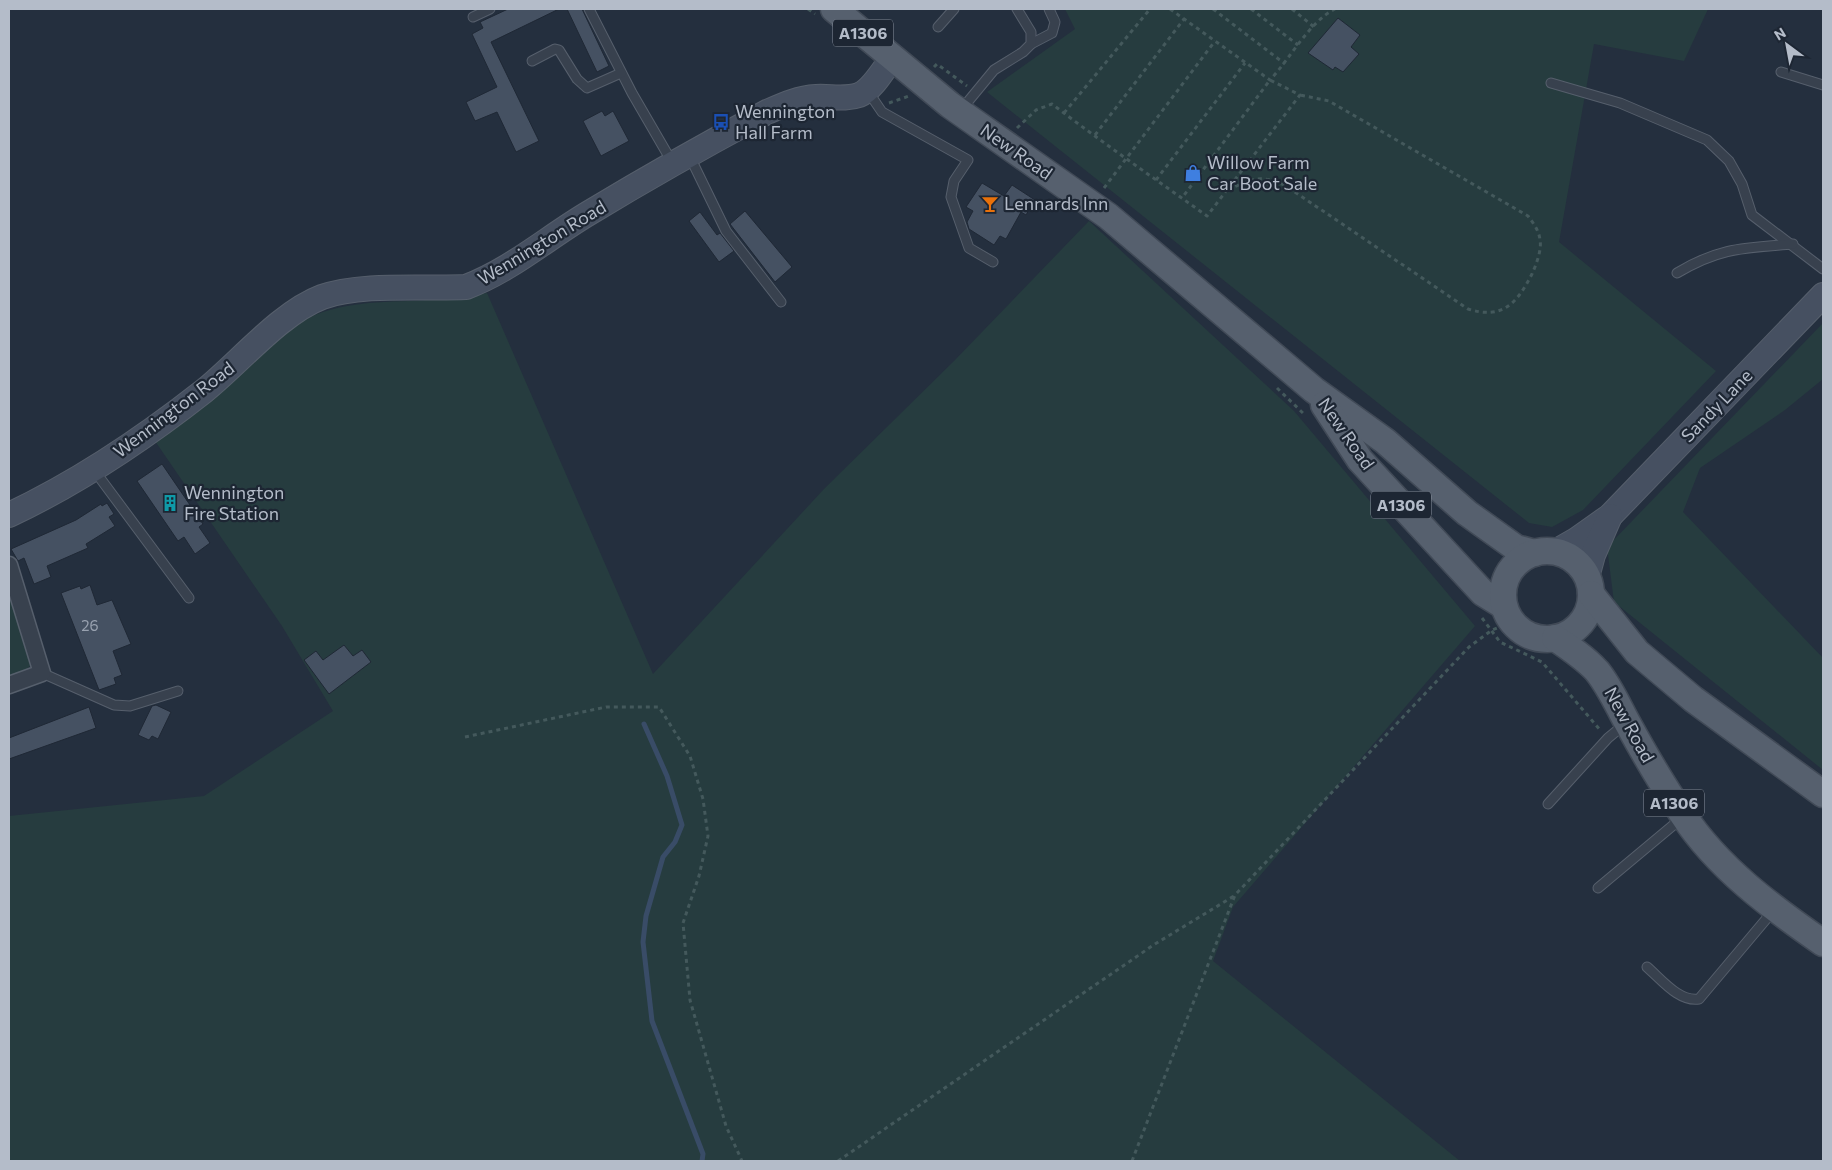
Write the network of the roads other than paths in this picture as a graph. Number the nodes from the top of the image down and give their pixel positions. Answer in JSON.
{"nodes":[{"id":1,"x":490,"y":9,"type":"edge"},
{"id":2,"x":589,"y":9,"type":"edge"},
{"id":3,"x":834,"y":9,"type":"edge"},
{"id":4,"x":954,"y":9,"type":"edge"},
{"id":5,"x":1017,"y":9,"type":"edge"},
{"id":6,"x":1049,"y":9,"type":"edge"},
{"id":7,"x":473,"y":17,"type":"dead end"},
{"id":8,"x":938,"y":27,"type":"dead end"},
{"id":9,"x":1031,"y":44,"type":"junction"},
{"id":10,"x":892,"y":58,"type":"junction"},
{"id":11,"x":532,"y":61,"type":"dead end"},
{"id":12,"x":1781,"y":72,"type":"dead end"},
{"id":13,"x":621,"y":73,"type":"junction"},
{"id":14,"x":1551,"y":83,"type":"dead end"},
{"id":15,"x":1823,"y":85,"type":"edge"},
{"id":16,"x":873,"y":98,"type":"junction"},
{"id":17,"x":959,"y":112,"type":"junction"},
{"id":18,"x":681,"y":159,"type":"junction"},
{"id":19,"x":1793,"y":244,"type":"junction"},
{"id":20,"x":993,"y":262,"type":"dead end"},
{"id":21,"x":1823,"y":269,"type":"edge"},
{"id":22,"x":1677,"y":273,"type":"dead end"},
{"id":23,"x":1823,"y":295,"type":"edge"},
{"id":24,"x":781,"y":302,"type":"dead end"},
{"id":25,"x":1314,"y":390,"type":"junction"},
{"id":26,"x":94,"y":470,"type":"junction"},
{"id":27,"x":9,"y":515,"type":"edge"},
{"id":28,"x":1610,"y":516,"type":"junction"},
{"id":29,"x":1545,"y":552,"type":"junction"},
{"id":30,"x":9,"y":565,"type":"edge"},
{"id":31,"x":1589,"y":586,"type":"junction"},
{"id":32,"x":189,"y":598,"type":"dead end"},
{"id":33,"x":1503,"y":619,"type":"junction"},
{"id":34,"x":1555,"y":638,"type":"junction"},
{"id":35,"x":42,"y":673,"type":"junction"},
{"id":36,"x":9,"y":685,"type":"edge"},
{"id":37,"x":178,"y":691,"type":"dead end"},
{"id":38,"x":1627,"y":722,"type":"junction"},
{"id":39,"x":1823,"y":794,"type":"edge"},
{"id":40,"x":1548,"y":804,"type":"dead end"},
{"id":41,"x":1683,"y":817,"type":"junction"},
{"id":42,"x":1598,"y":888,"type":"dead end"},
{"id":43,"x":1775,"y":909,"type":"junction"},
{"id":44,"x":1823,"y":943,"type":"edge"},
{"id":45,"x":1647,"y":968,"type":"dead end"}],
"edges":[{"from":1,"to":7,"type":"lane"},
{"from":2,"to":13,"type":"lane"},
{"from":3,"to":10,"type":"main road","name":"New Road","number":"A1306"},
{"from":4,"to":8,"type":"lane"},
{"from":5,"to":9,"type":"lane"},
{"from":6,"to":9,"type":"lane"},
{"from":9,"to":17,"type":"lane"},
{"from":10,"to":16,"type":"main road"},
{"from":10,"to":17,"type":"main road","name":"New Road","number":"A1306"},
{"from":11,"to":13,"type":"lane"},
{"from":12,"to":15,"type":"lane"},
{"from":13,"to":18,"type":"lane"},
{"from":14,"to":19,"type":"lane"},
{"from":16,"to":18,"type":"main road","name":"Wennington Road"},
{"from":16,"to":20,"type":"lane"},
{"from":17,"to":25,"type":"main road","name":"New Road","number":"A1306"},
{"from":18,"to":24,"type":"lane"},
{"from":18,"to":26,"type":"main road","name":"Wennington Road"},
{"from":19,"to":21,"type":"lane"},
{"from":19,"to":22,"type":"lane"},
{"from":23,"to":28,"type":"main road","name":"Sandy Lane"},
{"from":25,"to":29,"type":"main road","name":"New Road","number":"A1306"},
{"from":25,"to":33,"type":"main road","name":"New Road","number":"A1306"},
{"from":26,"to":27,"type":"main road","name":"Wennington Road"},
{"from":26,"to":32,"type":"lane"},
{"from":28,"to":29,"type":"main road","name":"Sandy Lane"},
{"from":28,"to":31,"type":"main road","name":"Sandy Lane"},
{"from":29,"to":31,"type":"main road"},
{"from":29,"to":33,"type":"main road"},
{"from":30,"to":35,"type":"street"},
{"from":31,"to":34,"type":"main road"},
{"from":31,"to":39,"type":"main road"},
{"from":33,"to":34,"type":"main road"},
{"from":34,"to":38,"type":"main road","name":"New Road","number":"A1306"},
{"from":35,"to":36,"type":"street"},
{"from":35,"to":37,"type":"lane"},
{"from":38,"to":40,"type":"lane"},
{"from":38,"to":41,"type":"main road","name":"New Road","number":"A1306"},
{"from":41,"to":42,"type":"lane"},
{"from":41,"to":43,"type":"main road","name":"New Road","number":"A1306"},
{"from":43,"to":44,"type":"main road","name":"New Road","number":"A1306"},
{"from":43,"to":45,"type":"lane"}]}
